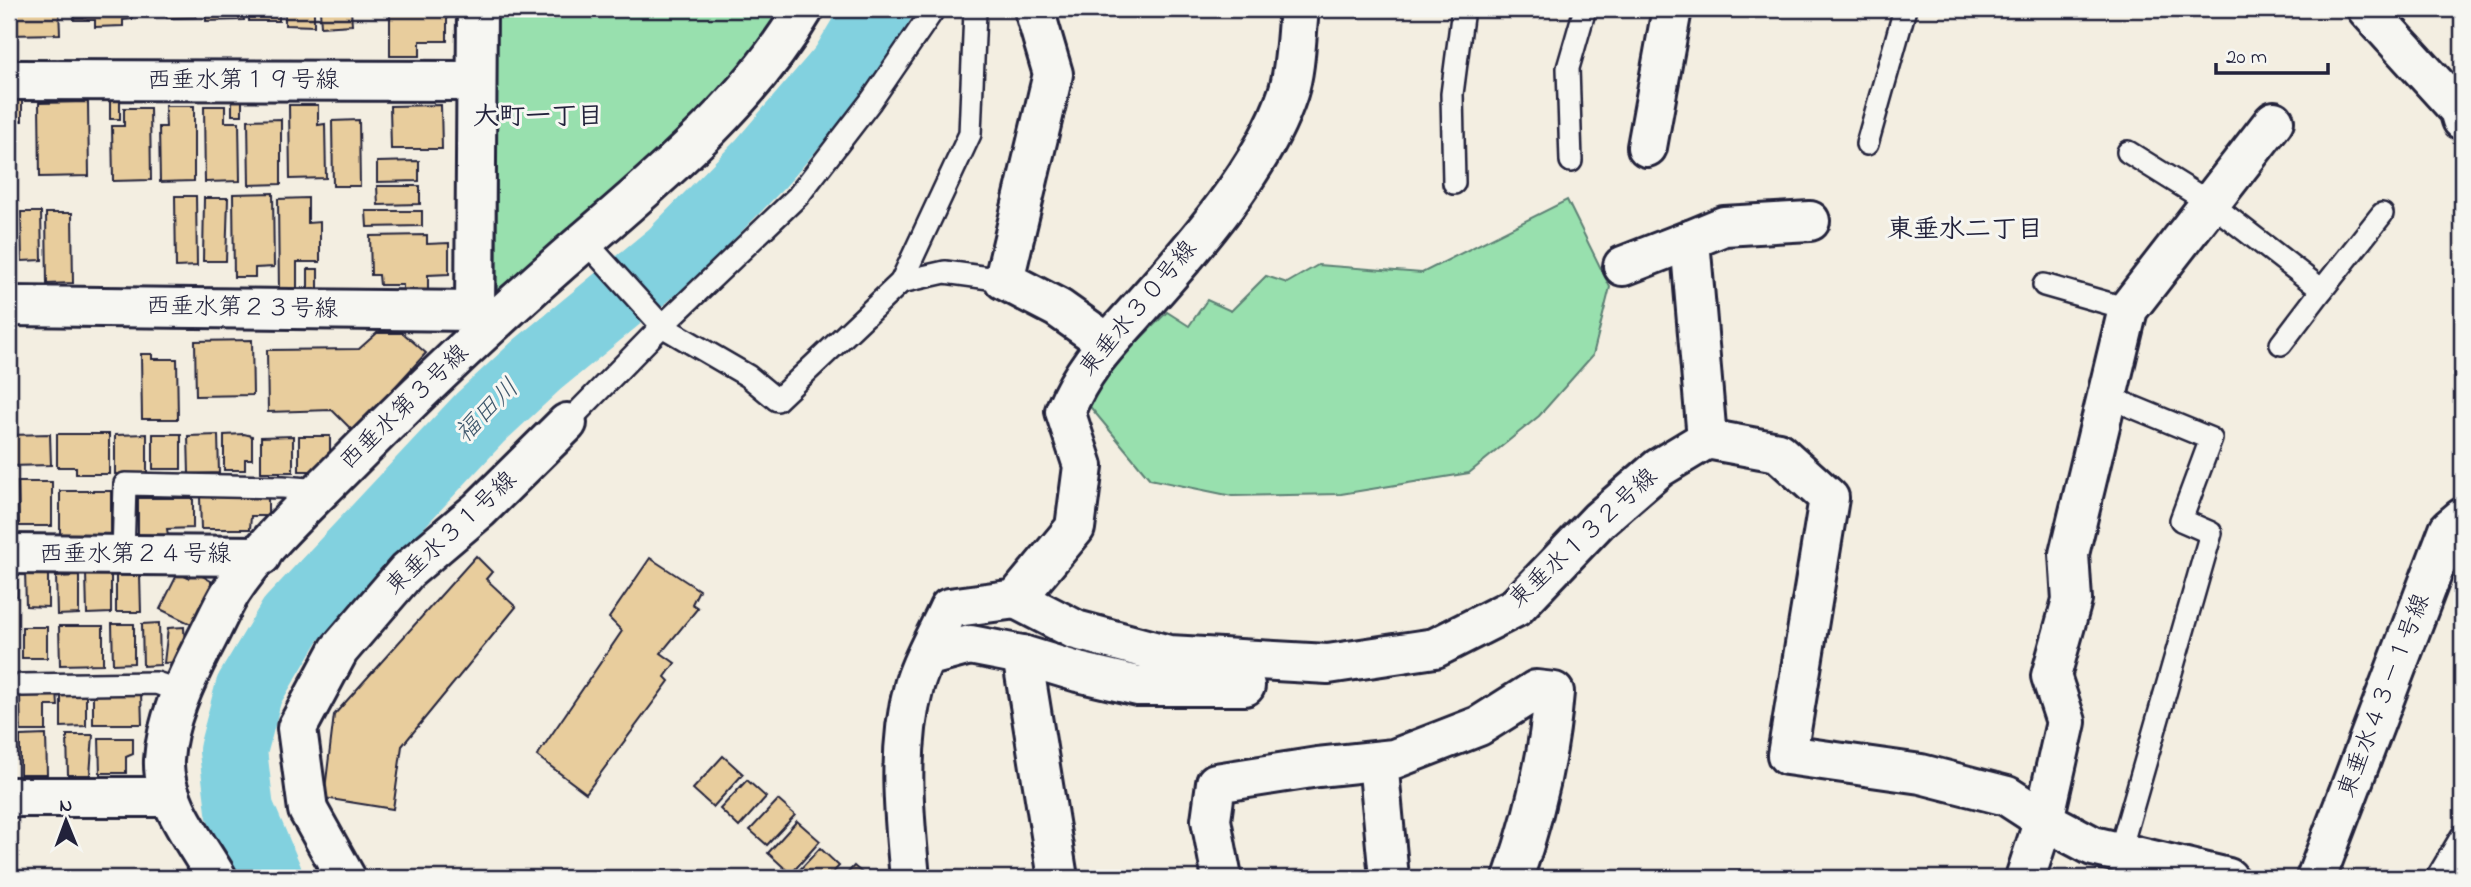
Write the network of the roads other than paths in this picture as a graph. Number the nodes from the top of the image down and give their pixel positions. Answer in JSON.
{"nodes":[{"id":1,"x":477,"y":9,"type":"edge"},
{"id":2,"x":804,"y":9,"type":"edge"},
{"id":3,"x":934,"y":9,"type":"edge"},
{"id":4,"x":972,"y":9,"type":"edge"},
{"id":5,"x":1034,"y":9,"type":"edge"},
{"id":6,"x":1299,"y":9,"type":"edge"},
{"id":7,"x":1463,"y":9,"type":"edge"},
{"id":8,"x":1585,"y":9,"type":"edge"},
{"id":9,"x":1672,"y":9,"type":"edge"},
{"id":10,"x":1905,"y":9,"type":"edge"},
{"id":11,"x":2367,"y":9,"type":"edge"},
{"id":12,"x":9,"y":80,"type":"edge"},
{"id":13,"x":477,"y":81,"type":"junction"},
{"id":14,"x":2462,"y":120,"type":"edge"},
{"id":15,"x":2274,"y":121,"type":"dead end"},
{"id":16,"x":1867,"y":144,"type":"dead end"},
{"id":17,"x":1647,"y":148,"type":"dead end"},
{"id":18,"x":2128,"y":152,"type":"dead end"},
{"id":19,"x":1571,"y":161,"type":"dead end"},
{"id":20,"x":1454,"y":183,"type":"dead end"},
{"id":21,"x":2210,"y":203,"type":"junction"},
{"id":22,"x":2382,"y":214,"type":"dead end"},
{"id":23,"x":1810,"y":221,"type":"dead end"},
{"id":24,"x":1690,"y":240,"type":"junction"},
{"id":25,"x":585,"y":241,"type":"junction"},
{"id":26,"x":1623,"y":266,"type":"dead end"},
{"id":27,"x":1004,"y":280,"type":"junction"},
{"id":28,"x":901,"y":282,"type":"junction"},
{"id":29,"x":2043,"y":285,"type":"dead end"},
{"id":30,"x":2322,"y":290,"type":"junction"},
{"id":31,"x":9,"y":306,"type":"edge"},
{"id":32,"x":2129,"y":309,"type":"junction"},
{"id":33,"x":482,"y":319,"type":"junction"},
{"id":34,"x":662,"y":326,"type":"junction"},
{"id":35,"x":1106,"y":342,"type":"junction"},
{"id":36,"x":2281,"y":344,"type":"dead end"},
{"id":37,"x":2106,"y":396,"type":"junction"},
{"id":38,"x":568,"y":423,"type":"joint"},
{"id":39,"x":1707,"y":439,"type":"junction"},
{"id":40,"x":321,"y":490,"type":"junction"},
{"id":41,"x":2462,"y":518,"type":"edge"},
{"id":42,"x":9,"y":554,"type":"edge"},
{"id":43,"x":123,"y":556,"type":"junction"},
{"id":44,"x":261,"y":556,"type":"junction"},
{"id":45,"x":1016,"y":598,"type":"junction"},
{"id":46,"x":1022,"y":654,"type":"junction"},
{"id":47,"x":926,"y":657,"type":"junction"},
{"id":48,"x":22,"y":685,"type":"dead end"},
{"id":49,"x":1245,"y":686,"type":"dead end"},
{"id":50,"x":183,"y":692,"type":"junction"},
{"id":51,"x":1378,"y":761,"type":"junction"},
{"id":52,"x":9,"y":797,"type":"edge"},
{"id":53,"x":171,"y":797,"type":"junction"},
{"id":54,"x":2044,"y":820,"type":"junction"},
{"id":55,"x":2462,"y":836,"type":"edge"},
{"id":56,"x":2119,"y":853,"type":"junction"},
{"id":57,"x":217,"y":878,"type":"edge"},
{"id":58,"x":346,"y":878,"type":"edge"},
{"id":59,"x":910,"y":878,"type":"edge"},
{"id":60,"x":1058,"y":878,"type":"edge"},
{"id":61,"x":1222,"y":878,"type":"edge"},
{"id":62,"x":1389,"y":878,"type":"edge"},
{"id":63,"x":1513,"y":878,"type":"edge"},
{"id":64,"x":2025,"y":878,"type":"edge"},
{"id":65,"x":2228,"y":878,"type":"edge"},
{"id":66,"x":2316,"y":878,"type":"edge"},
{"id":67,"x":2437,"y":878,"type":"edge"}],
"edges":[{"from":1,"to":13,"type":"street"},
{"from":2,"to":25,"type":"street","name":"西垂水第３号線"},
{"from":3,"to":34,"type":"lane"},
{"from":4,"to":28,"type":"lane"},
{"from":5,"to":27,"type":"street"},
{"from":6,"to":35,"type":"street","name":"東垂水３０号線"},
{"from":7,"to":20,"type":"lane"},
{"from":8,"to":19,"type":"lane"},
{"from":9,"to":17,"type":"street"},
{"from":10,"to":16,"type":"lane"},
{"from":11,"to":14,"type":"street"},
{"from":12,"to":13,"type":"street","name":"西垂水第１９号線"},
{"from":13,"to":33,"type":"street"},
{"from":15,"to":21,"type":"street"},
{"from":18,"to":21,"type":"lane"},
{"from":21,"to":30,"type":"lane"},
{"from":21,"to":32,"type":"street"},
{"from":22,"to":30,"type":"lane"},
{"from":23,"to":24,"type":"street"},
{"from":24,"to":26,"type":"street"},
{"from":24,"to":39,"type":"street"},
{"from":25,"to":33,"type":"street","name":"西垂水第３号線"},
{"from":25,"to":34,"type":"lane"},
{"from":27,"to":28,"type":"lane"},
{"from":27,"to":35,"type":"street"},
{"from":28,"to":34,"type":"lane"},
{"from":29,"to":32,"type":"lane"},
{"from":30,"to":36,"type":"lane"},
{"from":31,"to":33,"type":"street","name":"西垂水第２３号線"},
{"from":32,"to":37,"type":"street"},
{"from":33,"to":40,"type":"street","name":"西垂水第３号線"},
{"from":34,"to":38,"type":"lane"},
{"from":35,"to":45,"type":"street","name":"東垂水３０号線"},
{"from":37,"to":54,"type":"street"},
{"from":37,"to":56,"type":"lane"},
{"from":38,"to":58,"type":"street","name":"東垂水３１号線"},
{"from":39,"to":45,"type":"street","name":"東垂水１３２号線"},
{"from":39,"to":54,"type":"street"},
{"from":40,"to":43,"type":"lane"},
{"from":40,"to":44,"type":"street","name":"西垂水第３号線"},
{"from":41,"to":66,"type":"street","name":"東垂水４３－１号線"},
{"from":42,"to":43,"type":"street","name":"西垂水第２４号線"},
{"from":43,"to":44,"type":"street","name":"西垂水第２４号線"},
{"from":44,"to":50,"type":"street","name":"西垂水第３号線"},
{"from":45,"to":47,"type":"street"},
{"from":46,"to":47,"type":"street"},
{"from":46,"to":49,"type":"street"},
{"from":46,"to":60,"type":"street"},
{"from":47,"to":59,"type":"street"},
{"from":48,"to":50,"type":"lane"},
{"from":50,"to":53,"type":"street","name":"西垂水第３号線"},
{"from":51,"to":61,"type":"street"},
{"from":51,"to":62,"type":"street"},
{"from":51,"to":63,"type":"street"},
{"from":52,"to":53,"type":"street"},
{"from":53,"to":57,"type":"street","name":"西垂水第３号線"},
{"from":54,"to":56,"type":"street"},
{"from":54,"to":64,"type":"street"},
{"from":55,"to":67,"type":"lane"},
{"from":56,"to":65,"type":"street"}]}
